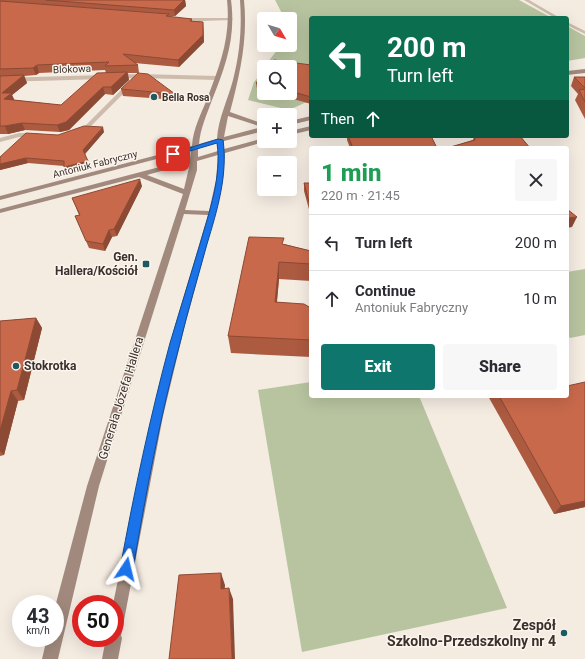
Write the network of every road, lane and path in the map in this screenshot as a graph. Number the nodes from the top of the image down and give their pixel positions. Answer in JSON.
{"nodes":[{"id":1,"x":229,"y":0,"type":"edge"},
{"id":2,"x":242,"y":0,"type":"edge"},
{"id":3,"x":526,"y":0,"type":"edge"},
{"id":4,"x":554,"y":16,"type":"edge"},
{"id":5,"x":172,"y":18,"type":"edge"},
{"id":6,"x":231,"y":19,"type":"junction"},
{"id":7,"x":569,"y":24,"type":"edge"},
{"id":8,"x":585,"y":33,"type":"edge"},
{"id":9,"x":585,"y":71,"type":"edge"},
{"id":10,"x":569,"y":73,"type":"edge"},
{"id":11,"x":138,"y":76,"type":"junction"},
{"id":12,"x":217,"y":78,"type":"junction"},
{"id":13,"x":0,"y":80,"type":"edge"},
{"id":14,"x":227,"y":113,"type":"junction"},
{"id":15,"x":309,"y":118,"type":"edge"},
{"id":16,"x":303,"y":120,"type":"junction"},
{"id":17,"x":297,"y":121,"type":"edge"},
{"id":18,"x":257,"y":125,"type":"edge"},
{"id":19,"x":309,"y":126,"type":"edge"},
{"id":20,"x":309,"y":128,"type":"edge"},
{"id":21,"x":257,"y":130,"type":"edge"},
{"id":22,"x":297,"y":131,"type":"edge"},
{"id":23,"x":42,"y":135,"type":"edge"},
{"id":24,"x":69,"y":135,"type":"edge"},
{"id":25,"x":0,"y":140,"type":"edge"},
{"id":26,"x":220,"y":140,"type":"junction"},
{"id":27,"x":257,"y":142,"type":"edge"},
{"id":28,"x":195,"y":148,"type":"junction"},
{"id":29,"x":222,"y":152,"type":"junction"},
{"id":30,"x":193,"y":160,"type":"junction"},
{"id":31,"x":117,"y":169,"type":"junction"},
{"id":32,"x":139,"y":175,"type":"junction"},
{"id":33,"x":123,"y":180,"type":"junction"},
{"id":34,"x":187,"y":192,"type":"junction"},
{"id":35,"x":0,"y":198,"type":"edge"},
{"id":36,"x":0,"y":211,"type":"edge"},
{"id":37,"x":182,"y":212,"type":"junction"},
{"id":38,"x":212,"y":213,"type":"junction"},
{"id":39,"x":122,"y":595,"type":"edge"},
{"id":40,"x":64,"y":603,"type":"edge"},
{"id":41,"x":53,"y":647,"type":"edge"},
{"id":42,"x":112,"y":647,"type":"edge"},
{"id":43,"x":50,"y":659,"type":"edge"},
{"id":44,"x":110,"y":659,"type":"edge"}],
"edges":[{"from":1,"to":6,"type":"main road","name":"Generała Józefa Hallera"},
{"from":2,"to":14,"type":"main road"},
{"from":3,"to":4,"type":"street"},
{"from":5,"to":6,"type":"street"},
{"from":6,"to":12,"type":"main road","name":"Generała Józefa Hallera"},
{"from":7,"to":8,"type":"street"},
{"from":9,"to":10,"type":"main road"},
{"from":11,"to":12,"type":"street","name":"Blokowa"},
{"from":11,"to":13,"type":"street","name":"Blokowa"},
{"from":11,"to":24,"type":"street"},
{"from":12,"to":28,"type":"main road","name":"Generała Józefa Hallera"},
{"from":14,"to":18,"type":"main road"},
{"from":14,"to":26,"type":"main road"},
{"from":15,"to":16,"type":"main road"},
{"from":16,"to":17,"type":"main road"},
{"from":16,"to":19,"type":"main road"},
{"from":20,"to":22,"type":"main road"},
{"from":21,"to":26,"type":"main road"},
{"from":23,"to":25,"type":"street"},
{"from":26,"to":28,"type":"main road","name":"Antoniuk Fabryczny"},
{"from":26,"to":29,"type":"main road"},
{"from":27,"to":29,"type":"main road"},
{"from":28,"to":30,"type":"main road","name":"Generała Józefa Hallera"},
{"from":28,"to":31,"type":"main road","name":"Antoniuk Fabryczny"},
{"from":29,"to":30,"type":"main road","name":"Antoniuk Fabryczny"},
{"from":29,"to":38,"type":"main road"},
{"from":30,"to":32,"type":"main road","name":"Antoniuk Fabryczny"},
{"from":30,"to":34,"type":"main road","name":"Generała Józefa Hallera"},
{"from":31,"to":33,"type":"main road"},
{"from":31,"to":35,"type":"main road","name":"Antoniuk Fabryczny"},
{"from":32,"to":33,"type":"main road","name":"Antoniuk Fabryczny"},
{"from":32,"to":34,"type":"main road"},
{"from":33,"to":36,"type":"main road","name":"Antoniuk Fabryczny"},
{"from":34,"to":37,"type":"main road","name":"Generała Józefa Hallera"},
{"from":37,"to":38,"type":"main road"},
{"from":37,"to":40,"type":"main road","name":"Generała Józefa Hallera"},
{"from":38,"to":39,"type":"main road"},
{"from":41,"to":43,"type":"main road","name":"Generała Józefa Hallera"},
{"from":42,"to":44,"type":"main road"}]}
